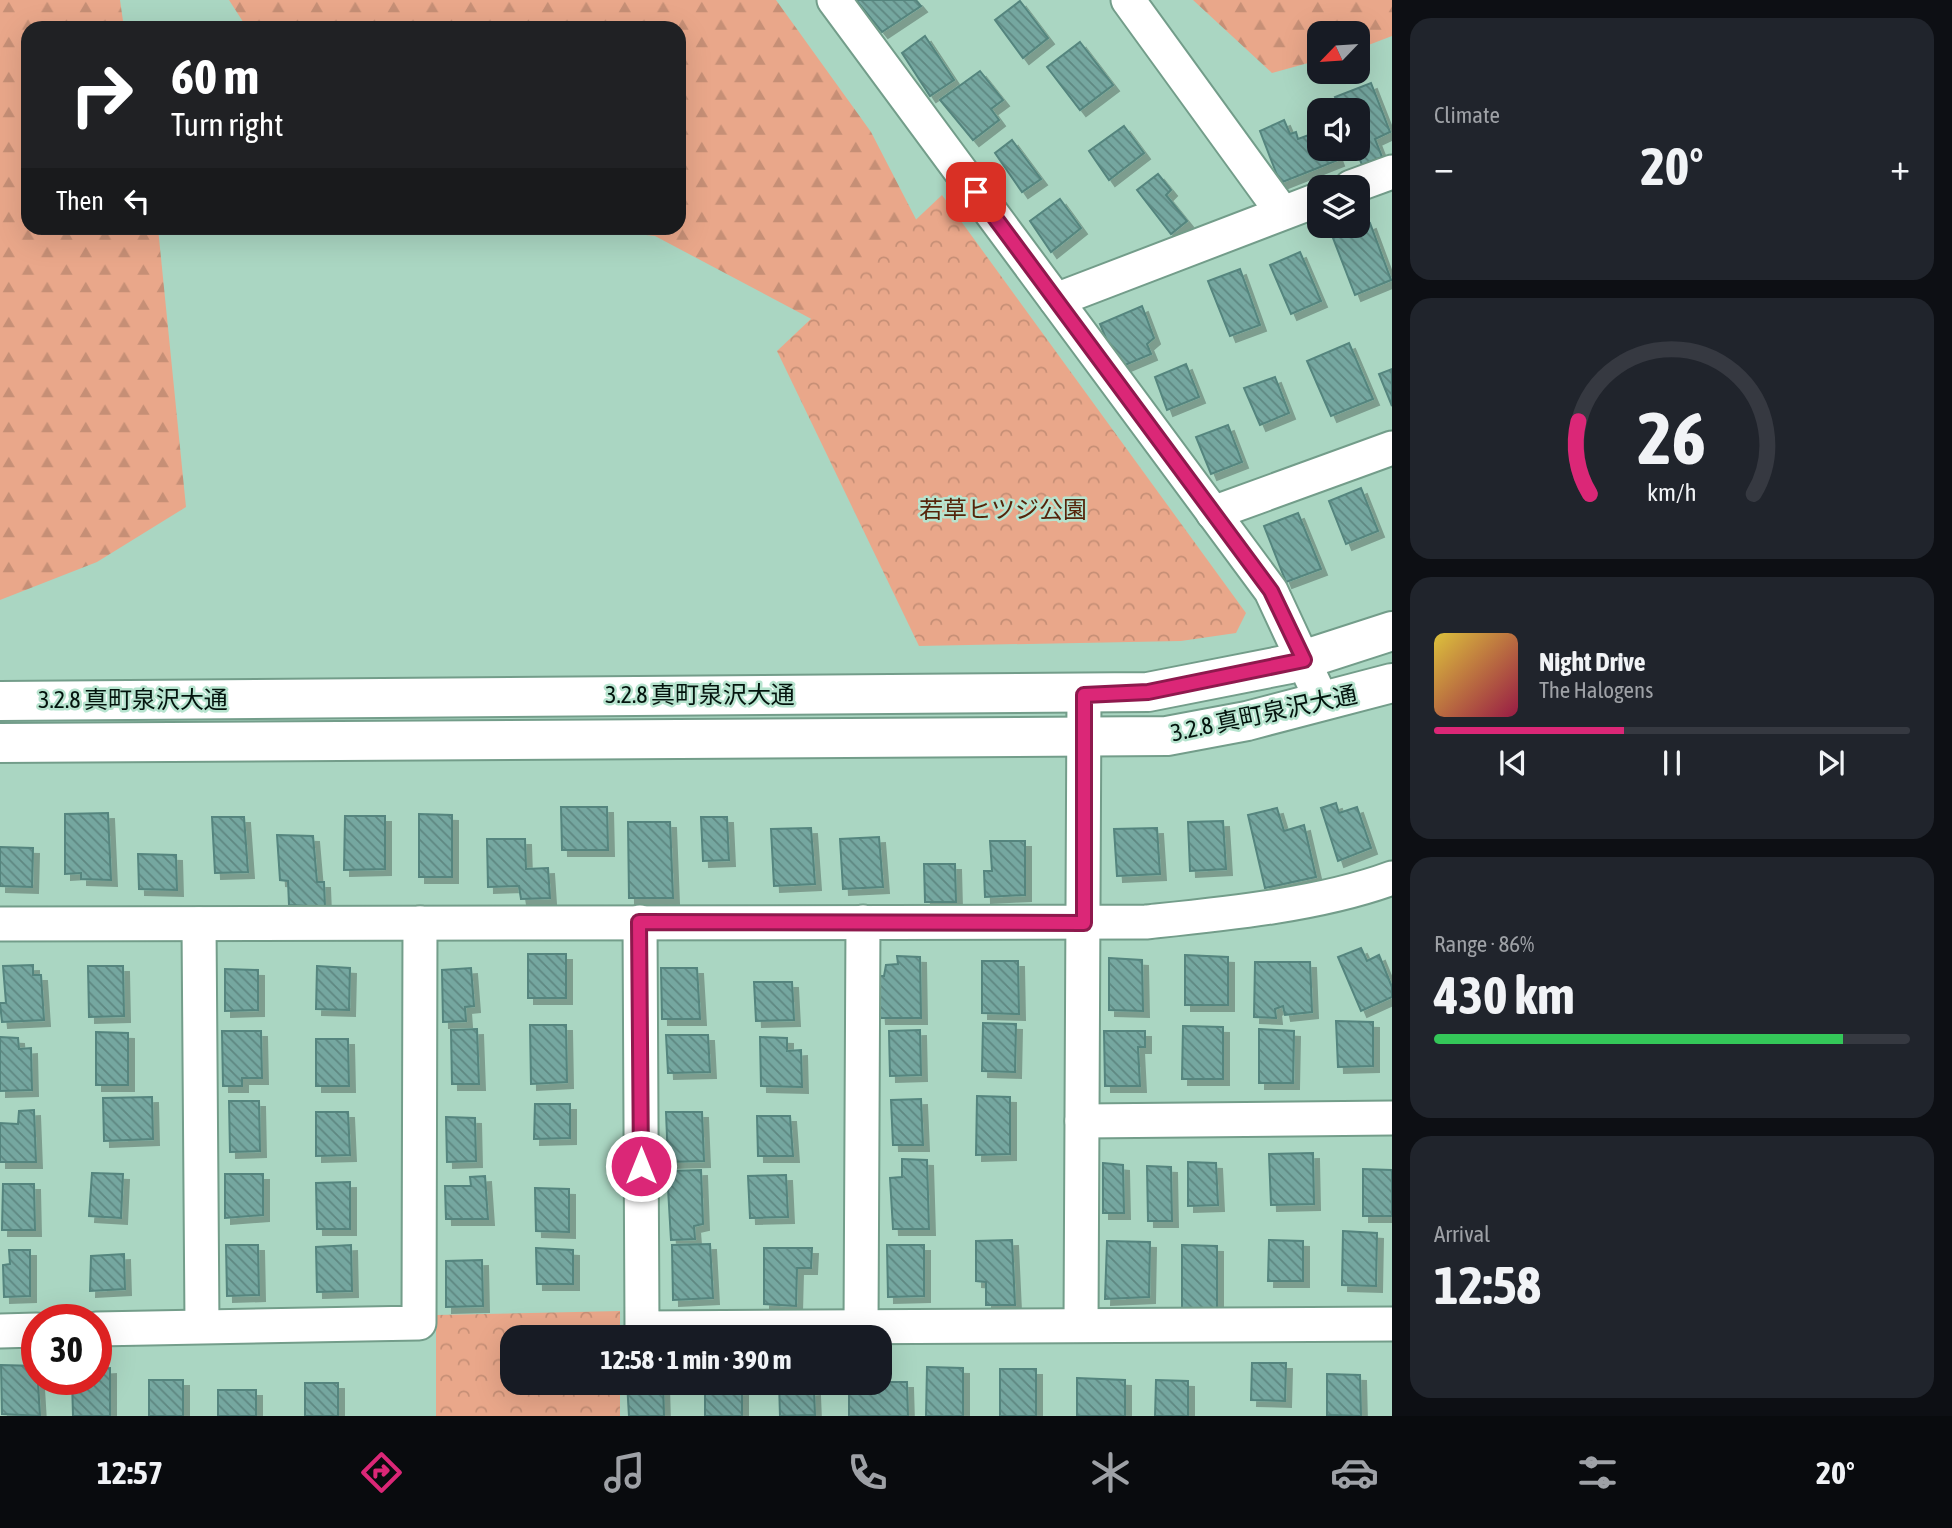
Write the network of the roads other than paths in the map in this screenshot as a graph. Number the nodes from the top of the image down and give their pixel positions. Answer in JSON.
{"nodes":[{"id":1,"x":834,"y":0,"type":"edge"},
{"id":2,"x":1128,"y":0,"type":"edge"},
{"id":3,"x":1392,"y":172,"type":"edge"},
{"id":4,"x":1370,"y":180,"type":"edge"},
{"id":5,"x":1307,"y":203,"type":"edge"},
{"id":6,"x":1282,"y":212,"type":"junction"},
{"id":7,"x":1056,"y":300,"type":"junction"},
{"id":8,"x":1392,"y":448,"type":"edge"},
{"id":9,"x":1213,"y":513,"type":"junction"},
{"id":10,"x":1392,"y":631,"type":"edge"},
{"id":11,"x":1304,"y":660,"type":"junction"},
{"id":12,"x":1392,"y":683,"type":"edge"},
{"id":13,"x":1084,"y":695,"type":"junction"},
{"id":14,"x":0,"y":701,"type":"edge"},
{"id":15,"x":1323,"y":702,"type":"junction"},
{"id":16,"x":1083,"y":738,"type":"junction"},
{"id":17,"x":0,"y":743,"type":"edge"},
{"id":18,"x":1392,"y":878,"type":"edge"},
{"id":19,"x":639,"y":922,"type":"junction"},
{"id":20,"x":863,"y":922,"type":"junction"},
{"id":21,"x":199,"y":923,"type":"junction"},
{"id":22,"x":420,"y":923,"type":"junction"},
{"id":23,"x":1084,"y":923,"type":"junction"},
{"id":24,"x":0,"y":924,"type":"edge"},
{"id":25,"x":1392,"y":1118,"type":"edge"},
{"id":26,"x":1082,"y":1121,"type":"junction"},
{"id":27,"x":1392,"y":1324,"type":"edge"},
{"id":28,"x":642,"y":1325,"type":"edge"},
{"id":29,"x":861,"y":1325,"type":"edge"},
{"id":30,"x":1081,"y":1325,"type":"junction"},
{"id":31,"x":202,"y":1326,"type":"junction"},
{"id":32,"x":892,"y":1327,"type":"edge"},
{"id":33,"x":112,"y":1329,"type":"edge"},
{"id":34,"x":21,"y":1330,"type":"edge"},
{"id":35,"x":0,"y":1331,"type":"edge"}],
"edges":[{"from":1,"to":7,"type":"street"},
{"from":2,"to":6,"type":"street"},
{"from":3,"to":4,"type":"street"},
{"from":5,"to":6,"type":"street"},
{"from":6,"to":7,"type":"street"},
{"from":7,"to":9,"type":"street"},
{"from":8,"to":9,"type":"street"},
{"from":9,"to":11,"type":"street"},
{"from":10,"to":11,"type":"street","name":"3.2.8 真町泉沢大通"},
{"from":11,"to":13,"type":"street","name":"3.2.8 真町泉沢大通"},
{"from":11,"to":15,"type":"street"},
{"from":12,"to":15,"type":"street","name":"3.2.8 真町泉沢大通"},
{"from":13,"to":14,"type":"street","name":"3.2.8 真町泉沢大通"},
{"from":13,"to":16,"type":"street"},
{"from":15,"to":16,"type":"street","name":"3.2.8 真町泉沢大通"},
{"from":16,"to":17,"type":"street","name":"3.2.8 真町泉沢大通"},
{"from":16,"to":23,"type":"street"},
{"from":18,"to":23,"type":"street"},
{"from":19,"to":20,"type":"street"},
{"from":19,"to":22,"type":"street"},
{"from":19,"to":28,"type":"street"},
{"from":20,"to":23,"type":"street"},
{"from":20,"to":29,"type":"street"},
{"from":21,"to":22,"type":"street"},
{"from":21,"to":24,"type":"street"},
{"from":21,"to":31,"type":"street"},
{"from":22,"to":31,"type":"street"},
{"from":23,"to":26,"type":"street"},
{"from":25,"to":26,"type":"street"},
{"from":26,"to":30,"type":"street"},
{"from":27,"to":30,"type":"street"},
{"from":30,"to":32,"type":"street"},
{"from":31,"to":33,"type":"street"},
{"from":34,"to":35,"type":"street"}]}
